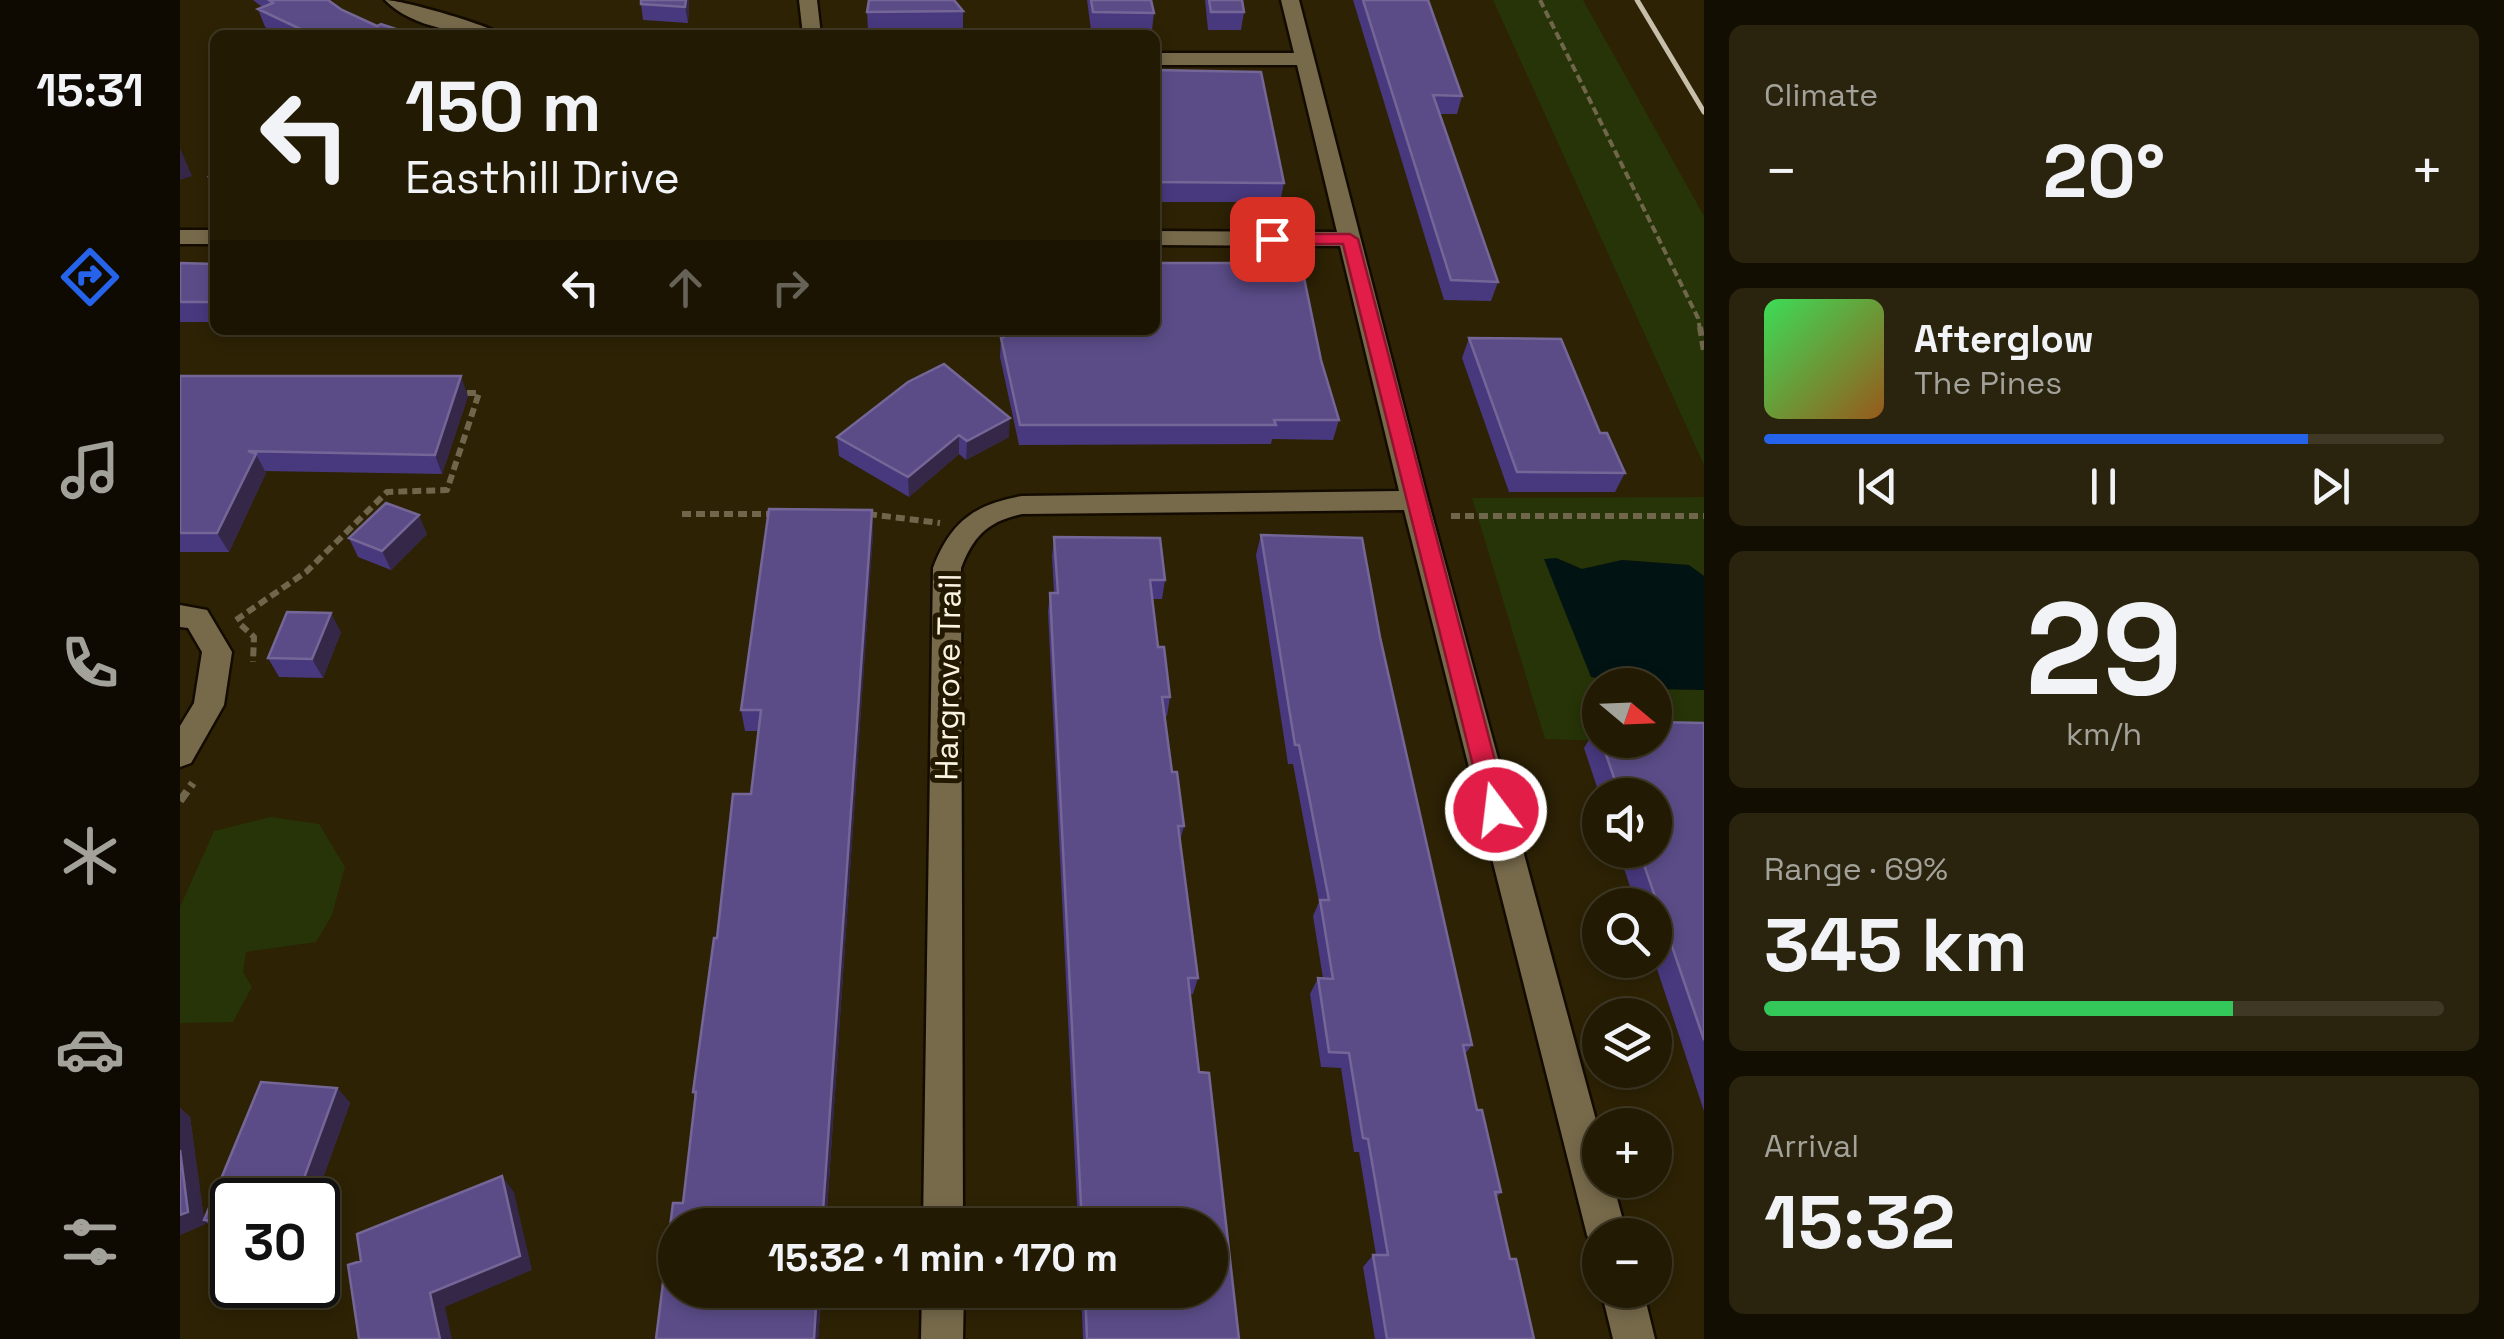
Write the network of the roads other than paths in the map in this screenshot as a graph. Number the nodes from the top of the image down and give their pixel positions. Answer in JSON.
{"nodes":[{"id":1,"x":394,"y":0,"type":"edge"},
{"id":2,"x":808,"y":0,"type":"edge"},
{"id":3,"x":1290,"y":0,"type":"edge"},
{"id":4,"x":475,"y":30,"type":"edge"},
{"id":5,"x":811,"y":30,"type":"edge"},
{"id":6,"x":1160,"y":58,"type":"edge"},
{"id":7,"x":1304,"y":59,"type":"junction"},
{"id":8,"x":180,"y":237,"type":"edge"},
{"id":9,"x":210,"y":237,"type":"edge"},
{"id":10,"x":1160,"y":238,"type":"edge"},
{"id":11,"x":1350,"y":239,"type":"junction"},
{"id":12,"x":1415,"y":500,"type":"junction"},
{"id":13,"x":180,"y":616,"type":"edge"},
{"id":14,"x":180,"y":754,"type":"edge"},
{"id":15,"x":943,"y":1208,"type":"edge"},
{"id":16,"x":1603,"y":1218,"type":"edge"},
{"id":17,"x":942,"y":1308,"type":"edge"},
{"id":18,"x":1626,"y":1308,"type":"edge"},
{"id":19,"x":942,"y":1339,"type":"edge"},
{"id":20,"x":1634,"y":1339,"type":"edge"}],
"edges":[{"from":1,"to":4,"type":"street"},
{"from":2,"to":5,"type":"street"},
{"from":3,"to":7,"type":"street"},
{"from":6,"to":7,"type":"street"},
{"from":7,"to":11,"type":"street"},
{"from":8,"to":9,"type":"street"},
{"from":10,"to":11,"type":"street"},
{"from":11,"to":12,"type":"street"},
{"from":12,"to":15,"type":"street","name":"Hargrove Trail"},
{"from":12,"to":16,"type":"street"},
{"from":13,"to":14,"type":"street"},
{"from":17,"to":19,"type":"street"},
{"from":18,"to":20,"type":"street"}]}
